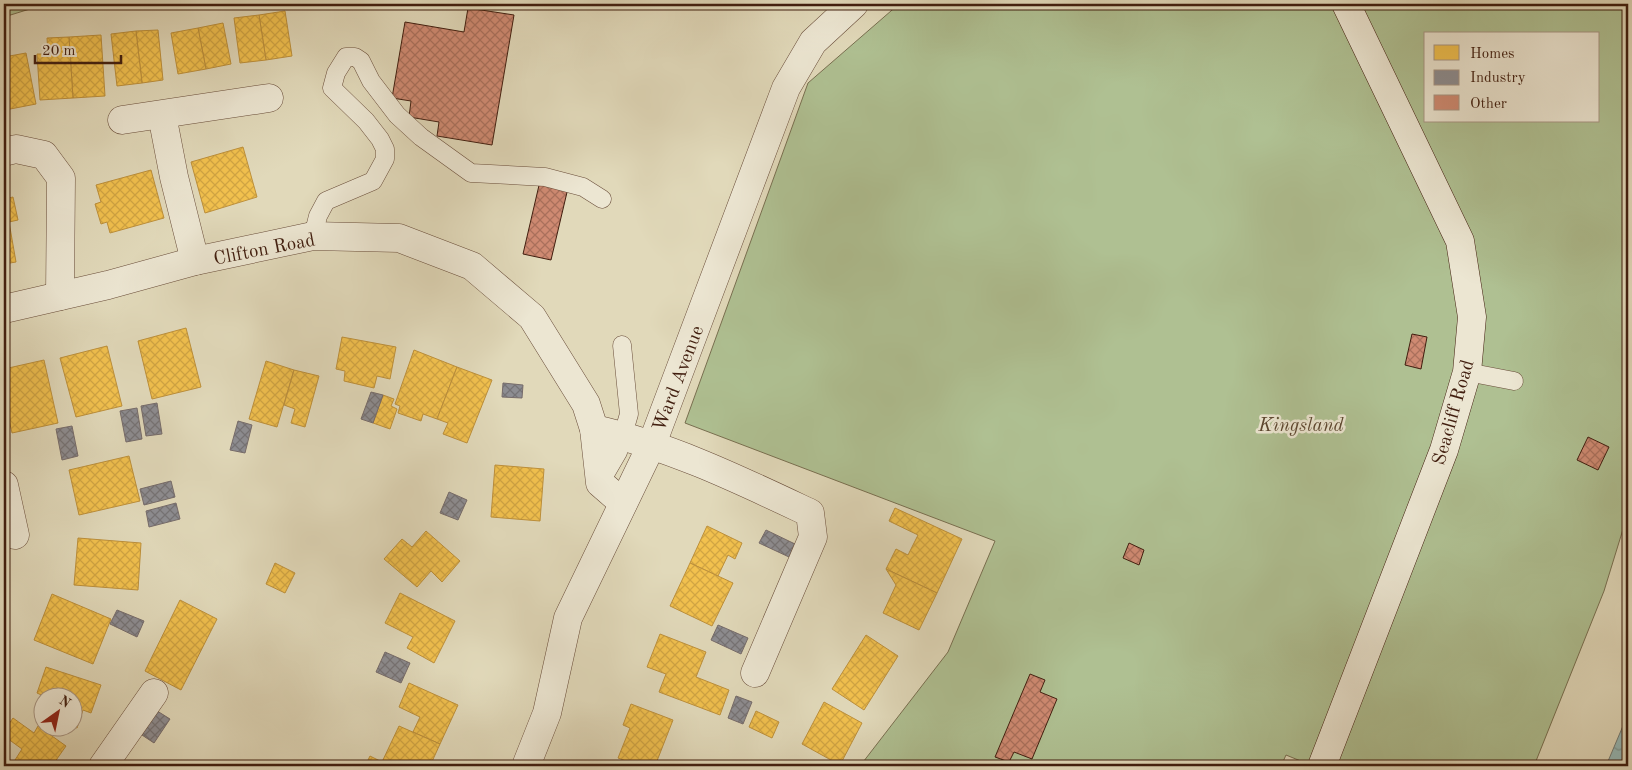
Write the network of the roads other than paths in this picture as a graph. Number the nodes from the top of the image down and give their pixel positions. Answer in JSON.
{"nodes":[{"id":1,"x":854,"y":4,"type":"edge"},
{"id":2,"x":1346,"y":4,"type":"edge"},
{"id":3,"x":269,"y":98,"type":"dead end"},
{"id":4,"x":162,"y":115,"type":"junction"},
{"id":5,"x":122,"y":120,"type":"dead end"},
{"id":6,"x":4,"y":152,"type":"edge"},
{"id":7,"x":602,"y":199,"type":"dead end"},
{"id":8,"x":313,"y":236,"type":"junction"},
{"id":9,"x":195,"y":261,"type":"junction"},
{"id":10,"x":60,"y":296,"type":"junction"},
{"id":11,"x":4,"y":309,"type":"edge"},
{"id":12,"x":622,"y":345,"type":"dead end"},
{"id":13,"x":1467,"y":372,"type":"junction"},
{"id":14,"x":1514,"y":381,"type":"dead end"},
{"id":15,"x":594,"y":429,"type":"junction"},
{"id":16,"x":624,"y":436,"type":"junction"},
{"id":17,"x":652,"y":444,"type":"junction"},
{"id":18,"x":600,"y":483,"type":"junction"},
{"id":19,"x":4,"y":485,"type":"edge"},
{"id":20,"x":623,"y":503,"type":"junction"},
{"id":21,"x":15,"y":535,"type":"dead end"},
{"id":22,"x":755,"y":673,"type":"dead end"},
{"id":23,"x":154,"y":692,"type":"dead end"},
{"id":24,"x":103,"y":766,"type":"edge"},
{"id":25,"x":526,"y":766,"type":"edge"},
{"id":26,"x":1322,"y":766,"type":"edge"}],
"edges":[{"from":1,"to":17,"type":"street","name":"Ward Avenue"},
{"from":2,"to":13,"type":"street","name":"Seacliff Road"},
{"from":3,"to":4,"type":"street"},
{"from":4,"to":5,"type":"street"},
{"from":4,"to":9,"type":"street"},
{"from":6,"to":10,"type":"street"},
{"from":7,"to":8,"type":"lane"},
{"from":8,"to":9,"type":"street","name":"Clifton Road"},
{"from":8,"to":15,"type":"street","name":"Clifton Road"},
{"from":9,"to":10,"type":"street","name":"Clifton Road"},
{"from":10,"to":11,"type":"street","name":"Clifton Road"},
{"from":12,"to":16,"type":"lane"},
{"from":13,"to":14,"type":"lane"},
{"from":13,"to":26,"type":"street","name":"Seacliff Road"},
{"from":15,"to":16,"type":"street"},
{"from":15,"to":18,"type":"street","name":"Clifton Road"},
{"from":16,"to":17,"type":"street"},
{"from":16,"to":18,"type":"lane"},
{"from":17,"to":20,"type":"street","name":"Ward Avenue"},
{"from":17,"to":22,"type":"street"},
{"from":18,"to":20,"type":"street"},
{"from":19,"to":21,"type":"street"},
{"from":20,"to":25,"type":"street","name":"Ward Avenue"},
{"from":23,"to":24,"type":"street"}]}
